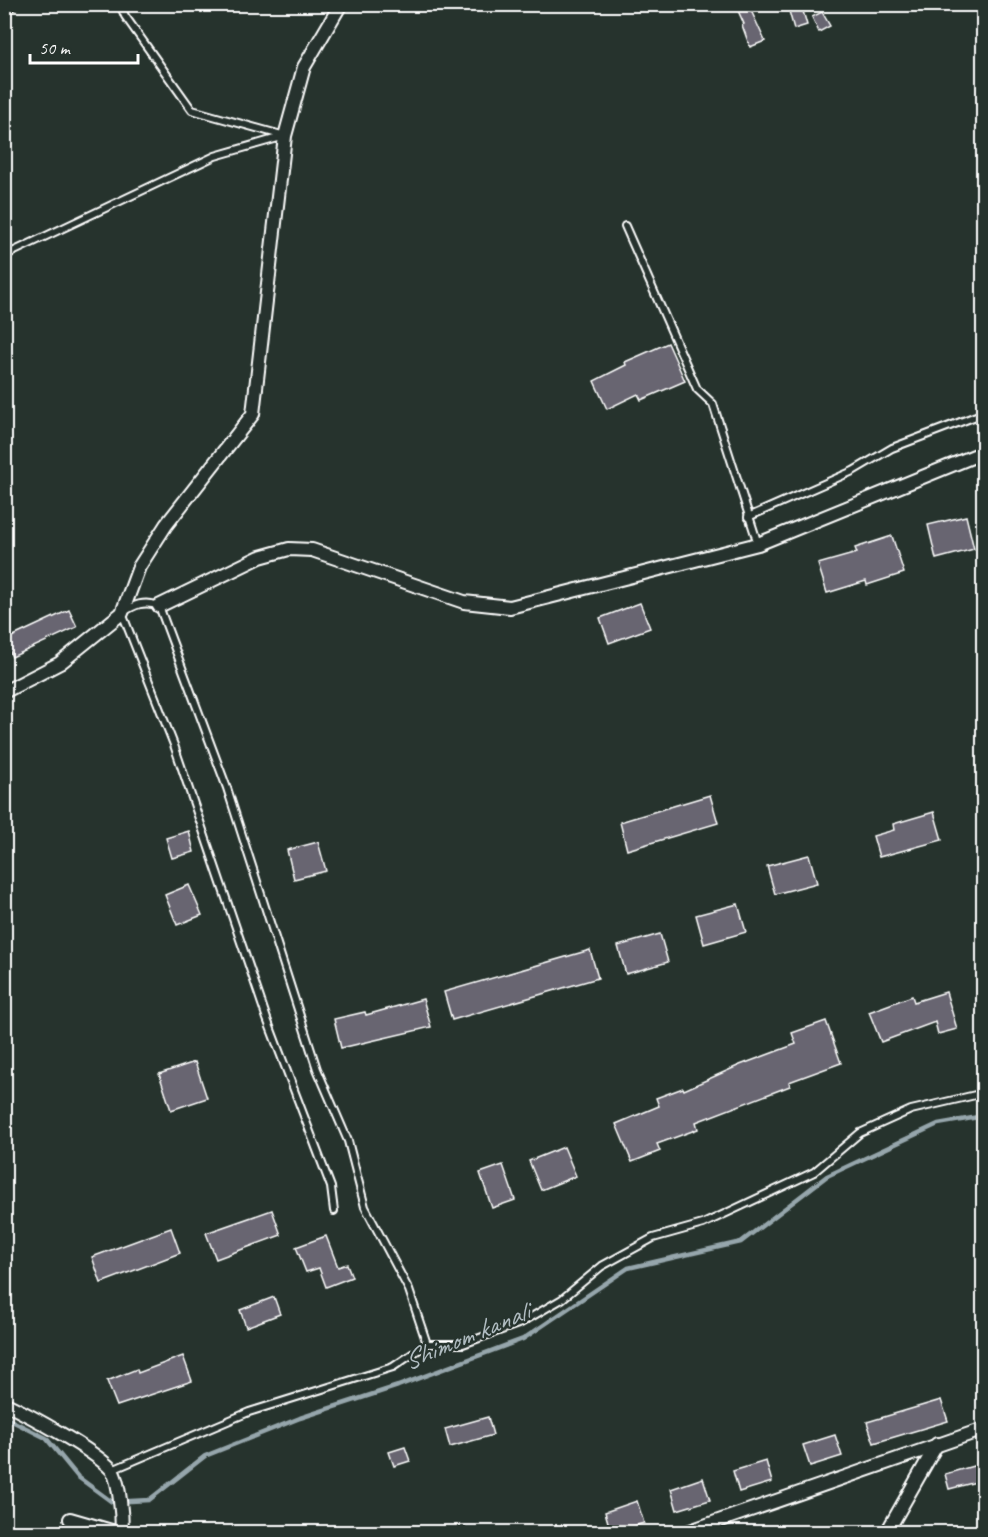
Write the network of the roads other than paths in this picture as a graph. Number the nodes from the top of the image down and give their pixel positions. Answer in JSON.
{"nodes":[{"id":1,"x":16,"y":4,"type":"edge"},
{"id":2,"x":120,"y":4,"type":"edge"},
{"id":3,"x":340,"y":4,"type":"edge"},
{"id":4,"x":4,"y":10,"type":"edge"},
{"id":5,"x":285,"y":136,"type":"junction"},
{"id":6,"x":625,"y":226,"type":"dead end"},
{"id":7,"x":4,"y":256,"type":"edge"},
{"id":8,"x":984,"y":413,"type":"edge"},
{"id":9,"x":984,"y":452,"type":"edge"},
{"id":10,"x":748,"y":517,"type":"junction"},
{"id":11,"x":758,"y":544,"type":"junction"},
{"id":12,"x":159,"y":606,"type":"junction"},
{"id":13,"x":122,"y":613,"type":"junction"},
{"id":14,"x":4,"y":692,"type":"edge"},
{"id":15,"x":984,"y":1093,"type":"edge"},
{"id":16,"x":334,"y":1211,"type":"dead end"},
{"id":17,"x":427,"y":1344,"type":"junction"},
{"id":18,"x":4,"y":1402,"type":"edge"},
{"id":19,"x":984,"y":1429,"type":"edge"},
{"id":20,"x":937,"y":1444,"type":"junction"},
{"id":21,"x":112,"y":1470,"type":"junction"},
{"id":22,"x":70,"y":1519,"type":"dead end"},
{"id":23,"x":120,"y":1529,"type":"edge"},
{"id":24,"x":687,"y":1533,"type":"edge"},
{"id":25,"x":887,"y":1533,"type":"edge"}],
"edges":[{"from":1,"to":4,"type":"lane"},
{"from":2,"to":5,"type":"lane"},
{"from":3,"to":5,"type":"street"},
{"from":5,"to":7,"type":"lane"},
{"from":5,"to":13,"type":"street"},
{"from":6,"to":10,"type":"lane"},
{"from":8,"to":10,"type":"lane"},
{"from":9,"to":11,"type":"street"},
{"from":10,"to":11,"type":"lane"},
{"from":11,"to":12,"type":"street"},
{"from":12,"to":13,"type":"lane"},
{"from":12,"to":17,"type":"lane"},
{"from":13,"to":14,"type":"street"},
{"from":13,"to":16,"type":"lane"},
{"from":15,"to":17,"type":"lane"},
{"from":17,"to":21,"type":"lane"},
{"from":18,"to":21,"type":"street"},
{"from":19,"to":20,"type":"street"},
{"from":20,"to":24,"type":"street"},
{"from":20,"to":25,"type":"street"},
{"from":21,"to":23,"type":"street"},
{"from":22,"to":23,"type":"street"}]}
